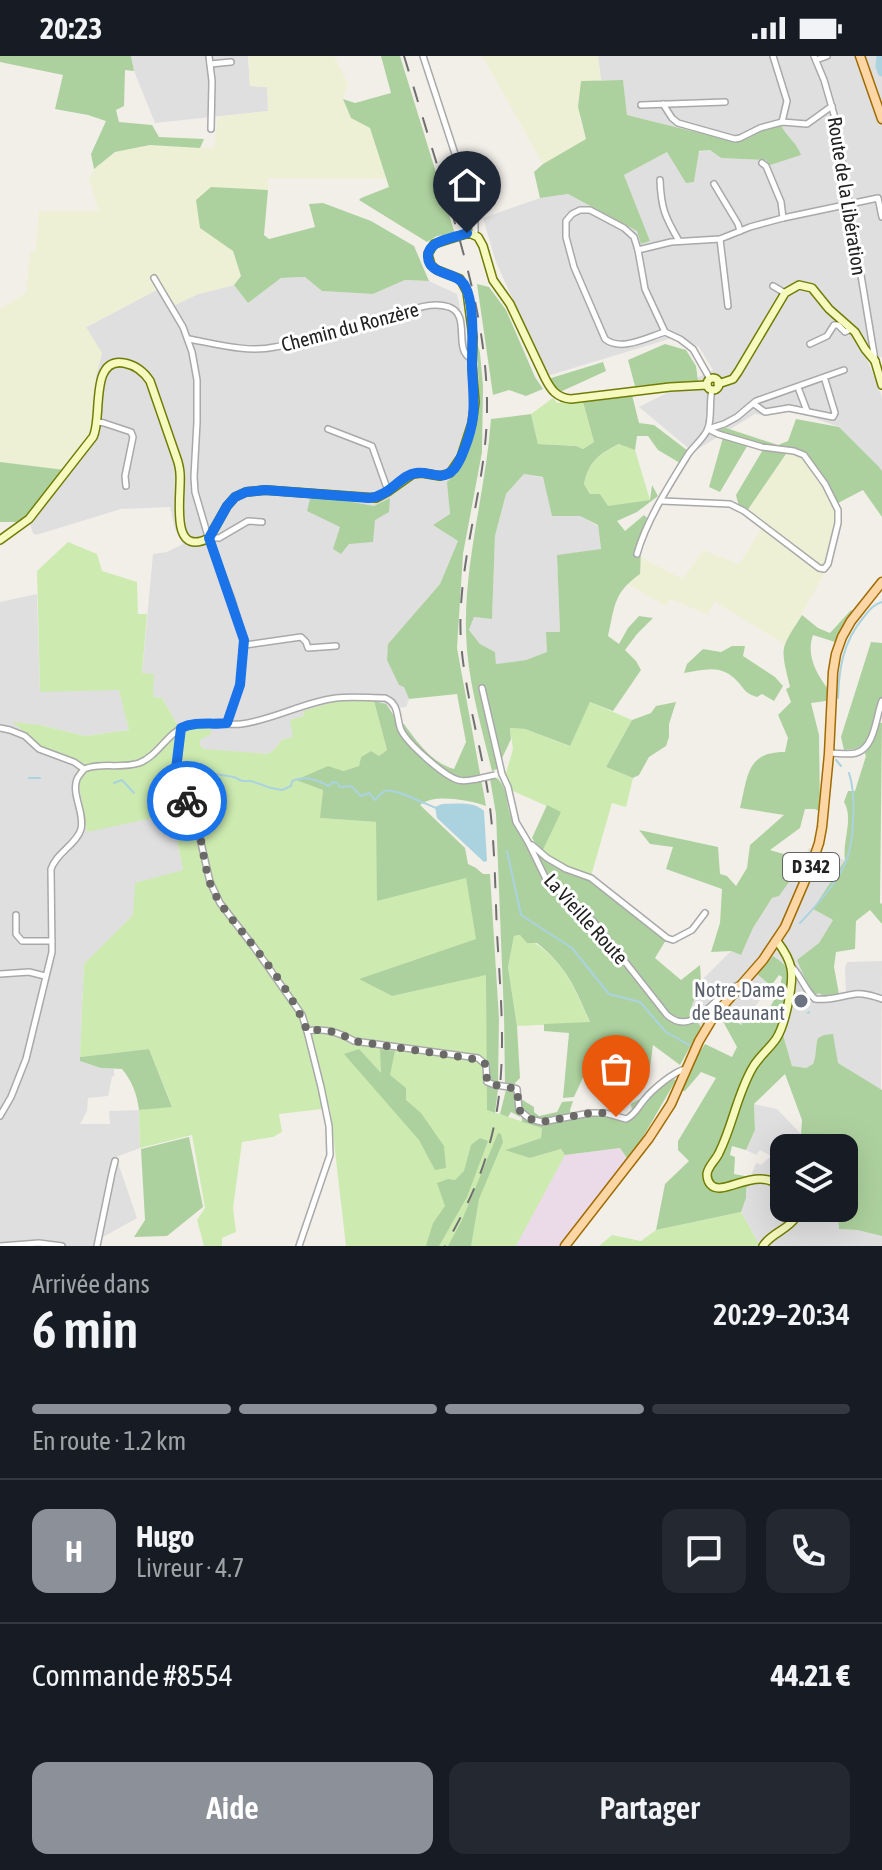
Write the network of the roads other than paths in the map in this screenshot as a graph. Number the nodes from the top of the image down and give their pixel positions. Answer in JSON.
{"nodes":[{"id":1,"x":209,"y":56,"type":"edge"},
{"id":2,"x":423,"y":56,"type":"edge"},
{"id":3,"x":773,"y":56,"type":"edge"},
{"id":4,"x":827,"y":56,"type":"edge"},
{"id":5,"x":860,"y":56,"type":"edge"},
{"id":6,"x":815,"y":58,"type":"edge"},
{"id":7,"x":231,"y":62,"type":"dead end"},
{"id":8,"x":210,"y":64,"type":"junction"},
{"id":9,"x":725,"y":102,"type":"dead end"},
{"id":10,"x":663,"y":104,"type":"junction"},
{"id":11,"x":641,"y":105,"type":"dead end"},
{"id":12,"x":832,"y":106,"type":"junction"},
{"id":13,"x":882,"y":119,"type":"edge"},
{"id":14,"x":782,"y":122,"type":"junction"},
{"id":15,"x":211,"y":129,"type":"dead end"},
{"id":16,"x":762,"y":163,"type":"dead end"},
{"id":17,"x":660,"y":180,"type":"dead end"},
{"id":18,"x":714,"y":184,"type":"dead end"},
{"id":19,"x":850,"y":204,"type":"junction"},
{"id":20,"x":882,"y":217,"type":"edge"},
{"id":21,"x":783,"y":218,"type":"junction"},
{"id":22,"x":740,"y":231,"type":"junction"},
{"id":23,"x":475,"y":234,"type":"junction"},
{"id":24,"x":720,"y":239,"type":"junction"},
{"id":25,"x":679,"y":241,"type":"junction"},
{"id":26,"x":638,"y":250,"type":"junction"},
{"id":27,"x":154,"y":278,"type":"dead end"},
{"id":28,"x":773,"y":286,"type":"dead end"},
{"id":29,"x":785,"y":293,"type":"junction"},
{"id":30,"x":728,"y":306,"type":"dead end"},
{"id":31,"x":851,"y":329,"type":"junction"},
{"id":32,"x":665,"y":332,"type":"junction"},
{"id":33,"x":189,"y":339,"type":"junction"},
{"id":34,"x":810,"y":344,"type":"dead end"},
{"id":35,"x":472,"y":359,"type":"junction"},
{"id":36,"x":879,"y":360,"type":"edge"},
{"id":37,"x":844,"y":370,"type":"dead end"},
{"id":38,"x":825,"y":380,"type":"dead end"},
{"id":39,"x":712,"y":384,"type":"junction"},
{"id":40,"x":882,"y":385,"type":"edge"},
{"id":41,"x":799,"y":390,"type":"dead end"},
{"id":42,"x":754,"y":404,"type":"junction"},
{"id":43,"x":807,"y":412,"type":"junction"},
{"id":44,"x":98,"y":422,"type":"junction"},
{"id":45,"x":328,"y":429,"type":"dead end"},
{"id":46,"x":708,"y":429,"type":"junction"},
{"id":47,"x":126,"y":486,"type":"dead end"},
{"id":48,"x":389,"y":491,"type":"junction"},
{"id":49,"x":662,"y":501,"type":"junction"},
{"id":50,"x":262,"y":522,"type":"dead end"},
{"id":51,"x":209,"y":538,"type":"junction"},
{"id":52,"x":0,"y":540,"type":"edge"},
{"id":53,"x":637,"y":554,"type":"dead end"},
{"id":54,"x":882,"y":582,"type":"edge"},
{"id":55,"x":245,"y":645,"type":"junction"},
{"id":56,"x":336,"y":646,"type":"dead end"},
{"id":57,"x":482,"y":688,"type":"dead end"},
{"id":58,"x":882,"y":701,"type":"edge"},
{"id":59,"x":227,"y":723,"type":"junction"},
{"id":60,"x":0,"y":728,"type":"edge"},
{"id":61,"x":181,"y":728,"type":"junction"},
{"id":62,"x":829,"y":754,"type":"junction"},
{"id":63,"x":84,"y":769,"type":"junction"},
{"id":64,"x":499,"y":775,"type":"junction"},
{"id":65,"x":528,"y":842,"type":"junction"},
{"id":66,"x":705,"y":913,"type":"dead end"},
{"id":67,"x":16,"y":915,"type":"dead end"},
{"id":68,"x":52,"y":941,"type":"junction"},
{"id":69,"x":777,"y":941,"type":"junction"},
{"id":70,"x":791,"y":966,"type":"junction"},
{"id":71,"x":0,"y":974,"type":"edge"},
{"id":72,"x":45,"y":976,"type":"junction"},
{"id":73,"x":743,"y":984,"type":"junction"},
{"id":74,"x":882,"y":999,"type":"edge"},
{"id":75,"x":307,"y":1031,"type":"junction"},
{"id":76,"x":686,"y":1069,"type":"junction"},
{"id":77,"x":0,"y":1097,"type":"edge"},
{"id":78,"x":11,"y":1097,"type":"junction"},
{"id":79,"x":0,"y":1116,"type":"edge"},
{"id":80,"x":115,"y":1161,"type":"dead end"},
{"id":81,"x":770,"y":1179,"type":"edge"},
{"id":82,"x":793,"y":1222,"type":"edge"},
{"id":83,"x":0,"y":1246,"type":"edge"},
{"id":84,"x":62,"y":1246,"type":"edge"},
{"id":85,"x":97,"y":1246,"type":"edge"},
{"id":86,"x":299,"y":1246,"type":"edge"},
{"id":87,"x":565,"y":1246,"type":"edge"},
{"id":88,"x":763,"y":1246,"type":"edge"}],
"edges":[{"from":1,"to":8,"type":"street"},
{"from":2,"to":23,"type":"street"},
{"from":3,"to":14,"type":"street"},
{"from":4,"to":6,"type":"street"},
{"from":5,"to":13,"type":"main road"},
{"from":6,"to":12,"type":"street","name":"Route de la Libération"},
{"from":7,"to":8,"type":"street"},
{"from":8,"to":15,"type":"street"},
{"from":9,"to":10,"type":"street"},
{"from":10,"to":11,"type":"street"},
{"from":10,"to":14,"type":"street"},
{"from":12,"to":14,"type":"street"},
{"from":12,"to":19,"type":"street","name":"Route de la Libération"},
{"from":16,"to":21,"type":"street"},
{"from":17,"to":25,"type":"street"},
{"from":18,"to":22,"type":"street"},
{"from":19,"to":20,"type":"street"},
{"from":19,"to":21,"type":"street"},
{"from":19,"to":36,"type":"street","name":"Route de la Libération"},
{"from":21,"to":22,"type":"street"},
{"from":22,"to":24,"type":"street"},
{"from":23,"to":35,"type":"main road"},
{"from":23,"to":39,"type":"main road"},
{"from":24,"to":25,"type":"street"},
{"from":24,"to":30,"type":"street"},
{"from":25,"to":26,"type":"street"},
{"from":26,"to":32,"type":"street"},
{"from":26,"to":32,"type":"street"},
{"from":27,"to":33,"type":"street"},
{"from":28,"to":29,"type":"street"},
{"from":29,"to":31,"type":"main road"},
{"from":29,"to":39,"type":"main road"},
{"from":31,"to":34,"type":"street"},
{"from":31,"to":36,"type":"main road"},
{"from":32,"to":39,"type":"street"},
{"from":33,"to":35,"type":"street","name":"Chemin du Ronzère"},
{"from":33,"to":51,"type":"street"},
{"from":35,"to":48,"type":"main road"},
{"from":36,"to":40,"type":"main road","name":"Route de la Libération"},
{"from":37,"to":42,"type":"street"},
{"from":38,"to":43,"type":"street"},
{"from":39,"to":46,"type":"street"},
{"from":41,"to":43,"type":"street"},
{"from":42,"to":43,"type":"street"},
{"from":42,"to":46,"type":"street"},
{"from":44,"to":47,"type":"street"},
{"from":44,"to":51,"type":"main road"},
{"from":44,"to":52,"type":"main road"},
{"from":45,"to":48,"type":"street"},
{"from":46,"to":49,"type":"street"},
{"from":46,"to":49,"type":"street"},
{"from":48,"to":51,"type":"main road"},
{"from":49,"to":53,"type":"street"},
{"from":50,"to":51,"type":"street"},
{"from":51,"to":55,"type":"street"},
{"from":54,"to":62,"type":"main road","number":"D 342"},
{"from":55,"to":56,"type":"street"},
{"from":55,"to":59,"type":"street"},
{"from":57,"to":64,"type":"street","name":"La Vieille Route"},
{"from":58,"to":62,"type":"street"},
{"from":59,"to":61,"type":"street"},
{"from":59,"to":64,"type":"street","bridge":true},
{"from":60,"to":63,"type":"street"},
{"from":61,"to":63,"type":"street"},
{"from":61,"to":75,"type":"street"},
{"from":62,"to":69,"type":"main road","number":"D 342"},
{"from":63,"to":68,"type":"street"},
{"from":64,"to":65,"type":"street","name":"La Vieille Route"},
{"from":65,"to":66,"type":"street"},
{"from":65,"to":73,"type":"street","name":"La Vieille Route"},
{"from":67,"to":68,"type":"street"},
{"from":68,"to":72,"type":"street"},
{"from":69,"to":70,"type":"main road"},
{"from":69,"to":73,"type":"main road","number":"D 342"},
{"from":70,"to":74,"type":"street"},
{"from":70,"to":81,"type":"main road"},
{"from":71,"to":72,"type":"street"},
{"from":72,"to":78,"type":"street"},
{"from":73,"to":76,"type":"main road","number":"D 342"},
{"from":75,"to":76,"type":"street","bridge":true},
{"from":75,"to":86,"type":"street"},
{"from":76,"to":87,"type":"main road","number":"D 342"},
{"from":77,"to":78,"type":"street"},
{"from":78,"to":79,"type":"street"},
{"from":80,"to":85,"type":"street"},
{"from":82,"to":88,"type":"main road"},
{"from":83,"to":84,"type":"street"}]}
